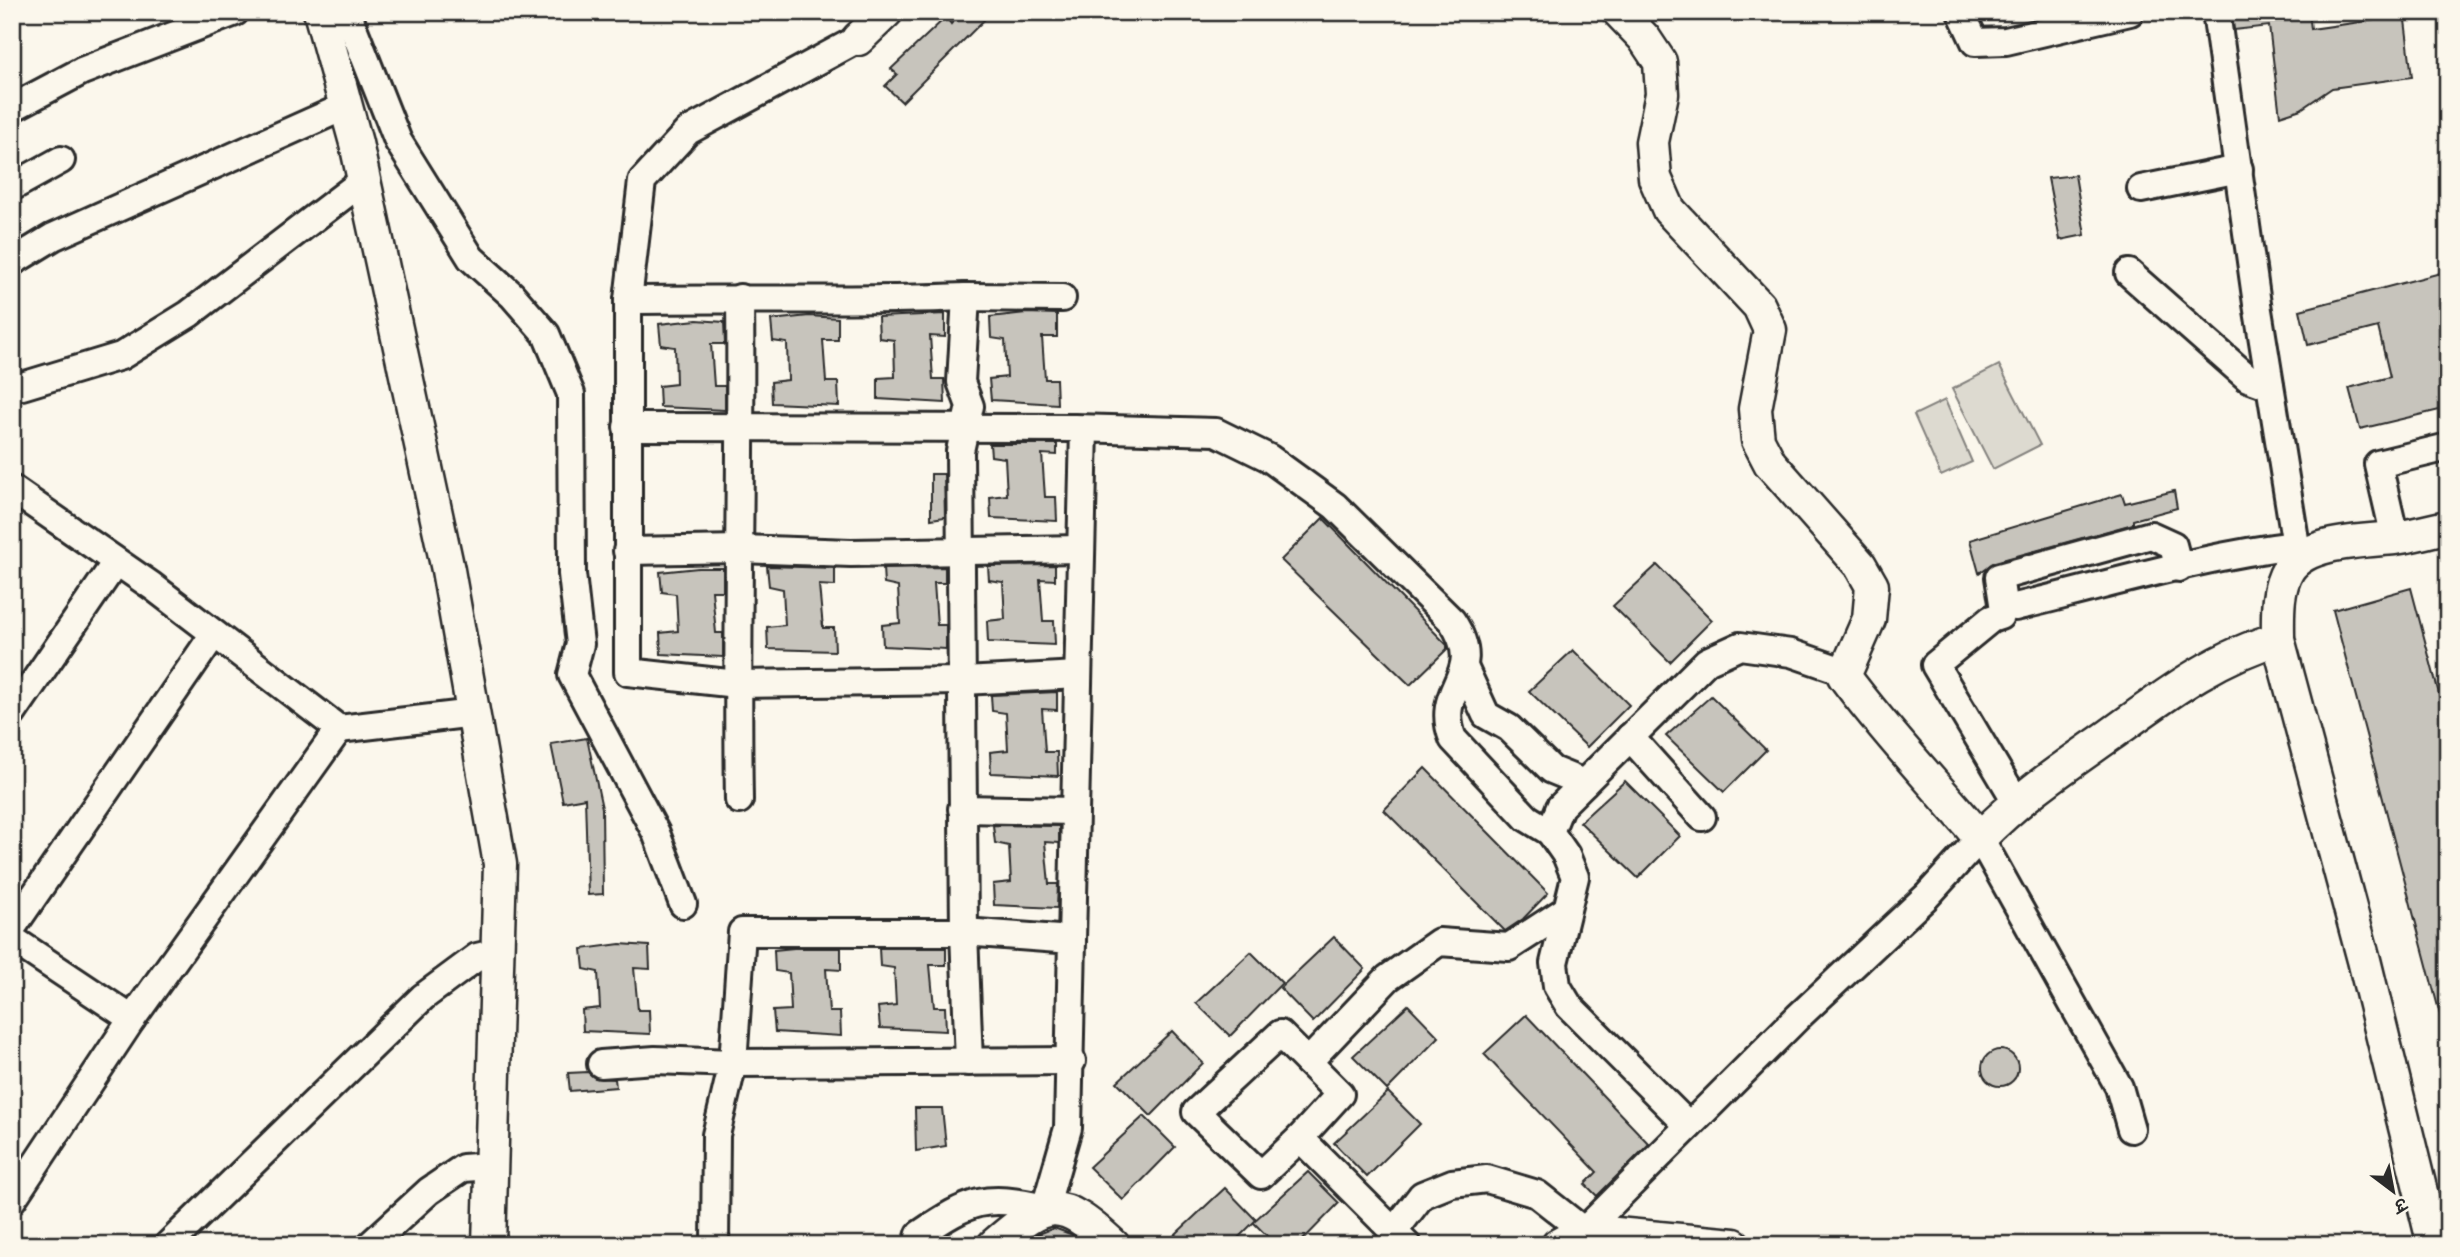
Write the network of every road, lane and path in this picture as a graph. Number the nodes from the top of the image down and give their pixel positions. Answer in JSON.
{"nodes":[{"id":1,"x":235,"y":12,"type":"edge"},
{"id":2,"x":320,"y":12,"type":"edge"},
{"id":3,"x":346,"y":12,"type":"edge"},
{"id":4,"x":886,"y":12,"type":"edge"},
{"id":5,"x":1619,"y":12,"type":"edge"},
{"id":6,"x":1961,"y":12,"type":"edge"},
{"id":7,"x":2130,"y":12,"type":"edge"},
{"id":8,"x":2216,"y":12,"type":"edge"},
{"id":9,"x":858,"y":39,"type":"joint"},
{"id":10,"x":346,"y":106,"type":"junction"},
{"id":11,"x":12,"y":108,"type":"edge"},
{"id":12,"x":61,"y":160,"type":"dead end"},
{"id":13,"x":2239,"y":169,"type":"junction"},
{"id":14,"x":364,"y":180,"type":"junction"},
{"id":15,"x":12,"y":187,"type":"edge"},
{"id":16,"x":2141,"y":189,"type":"dead end"},
{"id":17,"x":12,"y":262,"type":"edge"},
{"id":18,"x":2129,"y":273,"type":"dead end"},
{"id":19,"x":965,"y":297,"type":"junction"},
{"id":20,"x":740,"y":298,"type":"junction"},
{"id":21,"x":1062,"y":298,"type":"dead end"},
{"id":22,"x":628,"y":300,"type":"junction"},
{"id":23,"x":12,"y":385,"type":"edge"},
{"id":24,"x":2270,"y":386,"type":"junction"},
{"id":25,"x":627,"y":427,"type":"junction"},
{"id":26,"x":742,"y":429,"type":"junction"},
{"id":27,"x":965,"y":429,"type":"junction"},
{"id":28,"x":1084,"y":429,"type":"junction"},
{"id":29,"x":2448,"y":447,"type":"edge"},
{"id":30,"x":15,"y":495,"type":"edge"},
{"id":31,"x":2448,"y":527,"type":"edge"},
{"id":32,"x":2395,"y":538,"type":"junction"},
{"id":33,"x":741,"y":549,"type":"junction"},
{"id":34,"x":1081,"y":549,"type":"junction"},
{"id":35,"x":963,"y":550,"type":"junction"},
{"id":36,"x":627,"y":551,"type":"junction"},
{"id":37,"x":2297,"y":552,"type":"junction"},
{"id":38,"x":116,"y":562,"type":"junction"},
{"id":39,"x":2179,"y":568,"type":"junction"},
{"id":40,"x":2000,"y":616,"type":"dead end"},
{"id":41,"x":214,"y":634,"type":"junction"},
{"id":42,"x":2278,"y":639,"type":"junction"},
{"id":43,"x":1464,"y":667,"type":"junction"},
{"id":44,"x":1846,"y":672,"type":"junction"},
{"id":45,"x":1078,"y":675,"type":"junction"},
{"id":46,"x":963,"y":681,"type":"junction"},
{"id":47,"x":737,"y":684,"type":"junction"},
{"id":48,"x":474,"y":713,"type":"junction"},
{"id":49,"x":12,"y":714,"type":"edge"},
{"id":50,"x":339,"y":729,"type":"junction"},
{"id":51,"x":1630,"y":737,"type":"junction"},
{"id":52,"x":1584,"y":783,"type":"junction"},
{"id":53,"x":739,"y":800,"type":"dead end"},
{"id":54,"x":2016,"y":801,"type":"junction"},
{"id":55,"x":962,"y":809,"type":"junction"},
{"id":56,"x":1075,"y":811,"type":"junction"},
{"id":57,"x":1702,"y":817,"type":"dead end"},
{"id":58,"x":1550,"y":832,"type":"junction"},
{"id":59,"x":1980,"y":838,"type":"junction"},
{"id":60,"x":683,"y":904,"type":"dead end"},
{"id":61,"x":1566,"y":910,"type":"junction"},
{"id":62,"x":12,"y":928,"type":"edge"},
{"id":63,"x":964,"y":932,"type":"junction"},
{"id":64,"x":12,"y":940,"type":"edge"},
{"id":65,"x":1072,"y":940,"type":"junction"},
{"id":66,"x":498,"y":952,"type":"junction"},
{"id":67,"x":132,"y":1019,"type":"junction"},
{"id":68,"x":969,"y":1062,"type":"junction"},
{"id":69,"x":1072,"y":1062,"type":"junction"},
{"id":70,"x":1308,"y":1062,"type":"junction"},
{"id":71,"x":733,"y":1063,"type":"junction"},
{"id":72,"x":601,"y":1064,"type":"dead end"},
{"id":73,"x":1689,"y":1126,"type":"junction"},
{"id":74,"x":2131,"y":1129,"type":"dead end"},
{"id":75,"x":1300,"y":1138,"type":"junction"},
{"id":76,"x":491,"y":1166,"type":"junction"},
{"id":77,"x":12,"y":1200,"type":"edge"},
{"id":78,"x":1045,"y":1208,"type":"junction"},
{"id":79,"x":1401,"y":1237,"type":"edge"},
{"id":80,"x":1571,"y":1238,"type":"edge"},
{"id":81,"x":168,"y":1245,"type":"edge"},
{"id":82,"x":370,"y":1245,"type":"edge"},
{"id":83,"x":489,"y":1245,"type":"edge"},
{"id":84,"x":715,"y":1245,"type":"edge"},
{"id":85,"x":917,"y":1245,"type":"edge"},
{"id":86,"x":994,"y":1245,"type":"edge"},
{"id":87,"x":1112,"y":1245,"type":"edge"},
{"id":88,"x":1734,"y":1245,"type":"edge"},
{"id":89,"x":2434,"y":1245,"type":"edge"}],
"edges":[{"from":1,"to":11,"type":"street"},
{"from":2,"to":10,"type":"street"},
{"from":3,"to":60,"type":"street"},
{"from":4,"to":9,"type":"street"},
{"from":5,"to":44,"type":"street"},
{"from":6,"to":7,"type":"street"},
{"from":8,"to":13,"type":"street"},
{"from":9,"to":22,"type":"street"},
{"from":10,"to":14,"type":"street"},
{"from":10,"to":17,"type":"street"},
{"from":12,"to":15,"type":"street"},
{"from":13,"to":16,"type":"street"},
{"from":13,"to":24,"type":"street"},
{"from":14,"to":23,"type":"street"},
{"from":14,"to":48,"type":"street"},
{"from":18,"to":24,"type":"street"},
{"from":19,"to":20,"type":"street"},
{"from":19,"to":21,"type":"street"},
{"from":19,"to":27,"type":"street"},
{"from":20,"to":22,"type":"street"},
{"from":20,"to":26,"type":"street"},
{"from":22,"to":25,"type":"street"},
{"from":24,"to":37,"type":"street"},
{"from":25,"to":26,"type":"street"},
{"from":25,"to":36,"type":"street"},
{"from":26,"to":27,"type":"street"},
{"from":26,"to":33,"type":"street"},
{"from":27,"to":28,"type":"street"},
{"from":27,"to":35,"type":"street"},
{"from":28,"to":34,"type":"street"},
{"from":28,"to":43,"type":"street"},
{"from":29,"to":32,"type":"street"},
{"from":30,"to":38,"type":"street"},
{"from":31,"to":32,"type":"street"},
{"from":32,"to":37,"type":"street"},
{"from":33,"to":35,"type":"street"},
{"from":33,"to":36,"type":"street"},
{"from":33,"to":47,"type":"street"},
{"from":34,"to":35,"type":"street"},
{"from":34,"to":45,"type":"street"},
{"from":35,"to":46,"type":"street"},
{"from":36,"to":47,"type":"street"},
{"from":37,"to":39,"type":"street"},
{"from":37,"to":42,"type":"street"},
{"from":38,"to":41,"type":"street"},
{"from":38,"to":49,"type":"street"},
{"from":39,"to":39,"type":"street"},
{"from":40,"to":54,"type":"street"},
{"from":41,"to":50,"type":"street"},
{"from":41,"to":62,"type":"street"},
{"from":42,"to":54,"type":"street"},
{"from":42,"to":89,"type":"street"},
{"from":43,"to":52,"type":"street"},
{"from":43,"to":58,"type":"street"},
{"from":44,"to":51,"type":"street"},
{"from":44,"to":59,"type":"street"},
{"from":45,"to":46,"type":"street"},
{"from":45,"to":56,"type":"street"},
{"from":46,"to":47,"type":"street"},
{"from":46,"to":55,"type":"street"},
{"from":47,"to":53,"type":"street"},
{"from":48,"to":50,"type":"street"},
{"from":48,"to":66,"type":"street"},
{"from":50,"to":67,"type":"street"},
{"from":51,"to":52,"type":"street"},
{"from":51,"to":57,"type":"street"},
{"from":52,"to":58,"type":"street"},
{"from":54,"to":59,"type":"street"},
{"from":55,"to":56,"type":"street"},
{"from":55,"to":63,"type":"street"},
{"from":56,"to":65,"type":"street"},
{"from":58,"to":61,"type":"street"},
{"from":59,"to":73,"type":"street"},
{"from":59,"to":74,"type":"street"},
{"from":61,"to":70,"type":"street"},
{"from":61,"to":73,"type":"street"},
{"from":63,"to":65,"type":"street"},
{"from":63,"to":68,"type":"street"},
{"from":63,"to":71,"type":"street"},
{"from":64,"to":67,"type":"street"},
{"from":65,"to":69,"type":"street"},
{"from":66,"to":76,"type":"street"},
{"from":66,"to":81,"type":"street"},
{"from":67,"to":77,"type":"street"},
{"from":68,"to":69,"type":"street"},
{"from":68,"to":71,"type":"street"},
{"from":69,"to":78,"type":"street"},
{"from":70,"to":75,"type":"street"},
{"from":70,"to":75,"type":"street"},
{"from":71,"to":72,"type":"street"},
{"from":71,"to":84,"type":"street"},
{"from":73,"to":80,"type":"street"},
{"from":75,"to":79,"type":"street"},
{"from":76,"to":82,"type":"street"},
{"from":76,"to":83,"type":"street"},
{"from":78,"to":85,"type":"street"},
{"from":78,"to":86,"type":"street"},
{"from":78,"to":87,"type":"street"},
{"from":79,"to":80,"type":"street"},
{"from":80,"to":88,"type":"street"}]}
